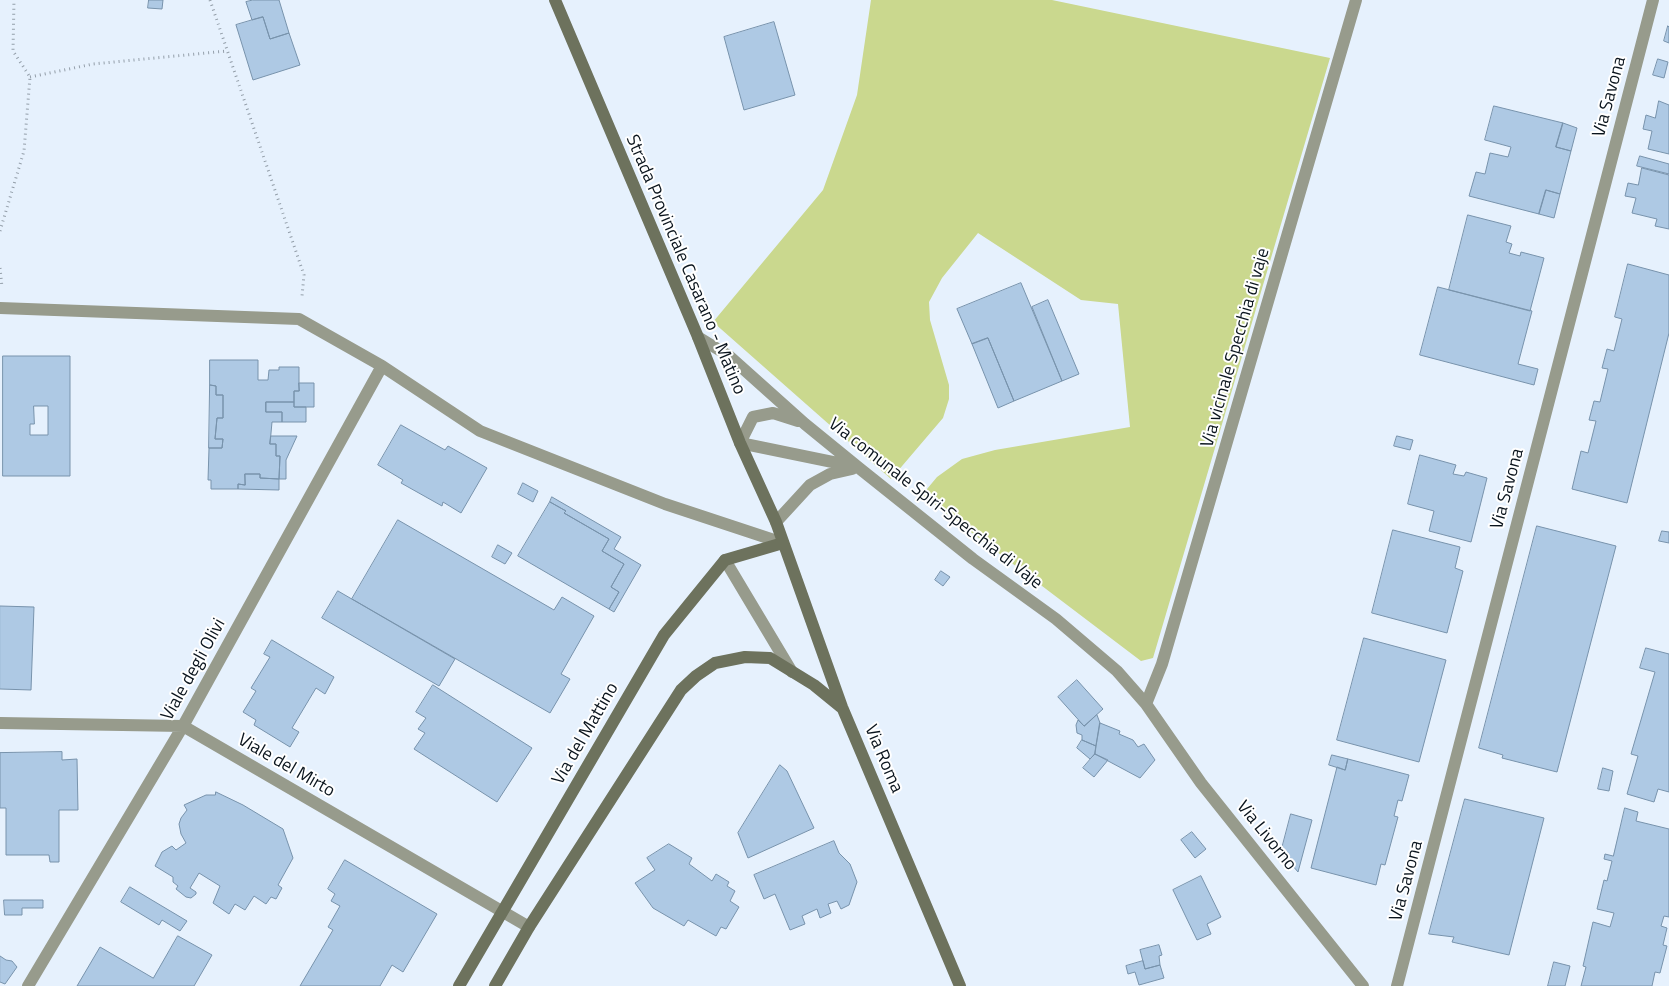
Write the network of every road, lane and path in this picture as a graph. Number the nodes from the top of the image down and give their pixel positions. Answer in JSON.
{"nodes":[{"id":1,"x":14,"y":0,"type":"edge"},
{"id":2,"x":210,"y":0,"type":"edge"},
{"id":3,"x":555,"y":0,"type":"edge"},
{"id":4,"x":1356,"y":0,"type":"edge"},
{"id":5,"x":1653,"y":0,"type":"edge"},
{"id":6,"x":227,"y":51,"type":"junction"},
{"id":7,"x":30,"y":77,"type":"junction"},
{"id":8,"x":0,"y":231,"type":"edge"},
{"id":9,"x":0,"y":308,"type":"edge"},
{"id":10,"x":299,"y":319,"type":"junction"},
{"id":11,"x":698,"y":337,"type":"junction"},
{"id":12,"x":382,"y":366,"type":"junction"},
{"id":13,"x":805,"y":424,"type":"junction"},
{"id":14,"x":740,"y":443,"type":"junction"},
{"id":15,"x":859,"y":468,"type":"junction"},
{"id":16,"x":776,"y":522,"type":"junction"},
{"id":17,"x":783,"y":543,"type":"junction"},
{"id":18,"x":725,"y":560,"type":"junction"},
{"id":19,"x":792,"y":672,"type":"junction"},
{"id":20,"x":1146,"y":704,"type":"junction"},
{"id":21,"x":842,"y":707,"type":"junction"},
{"id":22,"x":0,"y":724,"type":"edge"},
{"id":23,"x":183,"y":726,"type":"junction"},
{"id":24,"x":503,"y":912,"type":"junction"},
{"id":25,"x":529,"y":927,"type":"junction"},
{"id":26,"x":28,"y":986,"type":"edge"},
{"id":27,"x":459,"y":986,"type":"edge"},
{"id":28,"x":495,"y":986,"type":"edge"},
{"id":29,"x":960,"y":986,"type":"edge"},
{"id":30,"x":1363,"y":986,"type":"edge"},
{"id":31,"x":1397,"y":986,"type":"edge"}],
"edges":[{"from":1,"to":7,"type":"path"},
{"from":2,"to":6,"type":"path"},
{"from":3,"to":11,"type":"main road","name":"Strada Provinciale Casarano - Matino"},
{"from":4,"to":20,"type":"street","name":"Via vicinale Specchia di vaje"},
{"from":5,"to":31,"type":"street","name":"Via Savona"},
{"from":6,"to":7,"type":"path"},
{"from":6,"to":10,"type":"path"},
{"from":7,"to":8,"type":"path"},
{"from":9,"to":10,"type":"street"},
{"from":10,"to":12,"type":"street"},
{"from":11,"to":13,"type":"street","name":"Via comunale Spiri-Specchia di Vaje"},
{"from":11,"to":14,"type":"main road","name":"Strada Provinciale Casarano - Matino"},
{"from":12,"to":17,"type":"street"},
{"from":12,"to":23,"type":"street","name":"Viale degli Olivi"},
{"from":13,"to":14,"type":"street"},
{"from":13,"to":15,"type":"street","name":"Via comunale Spiri-Specchia di Vaje"},
{"from":14,"to":15,"type":"street"},
{"from":14,"to":16,"type":"main road","name":"Strada Provinciale Casarano - Matino"},
{"from":15,"to":16,"type":"street"},
{"from":15,"to":20,"type":"street","name":"Via comunale Spiri-Specchia di Vaje"},
{"from":16,"to":17,"type":"main road","name":"Strada Provinciale Casarano - Matino"},
{"from":17,"to":18,"type":"main road"},
{"from":17,"to":21,"type":"main road","name":"Via Roma"},
{"from":18,"to":19,"type":"street"},
{"from":18,"to":24,"type":"main road","name":"Via del Mattino"},
{"from":19,"to":21,"type":"main road"},
{"from":19,"to":25,"type":"main road"},
{"from":20,"to":30,"type":"street","name":"Via Livorno"},
{"from":21,"to":29,"type":"main road","name":"Via Roma"},
{"from":22,"to":23,"type":"street","name":"Viale del Mirto"},
{"from":23,"to":24,"type":"street","name":"Viale del Mirto"},
{"from":23,"to":26,"type":"street","name":"Viale degli Olivi"},
{"from":24,"to":25,"type":"street","name":"Viale del Mirto"},
{"from":24,"to":27,"type":"main road","name":"Via del Mattino"},
{"from":25,"to":28,"type":"main road"}]}
